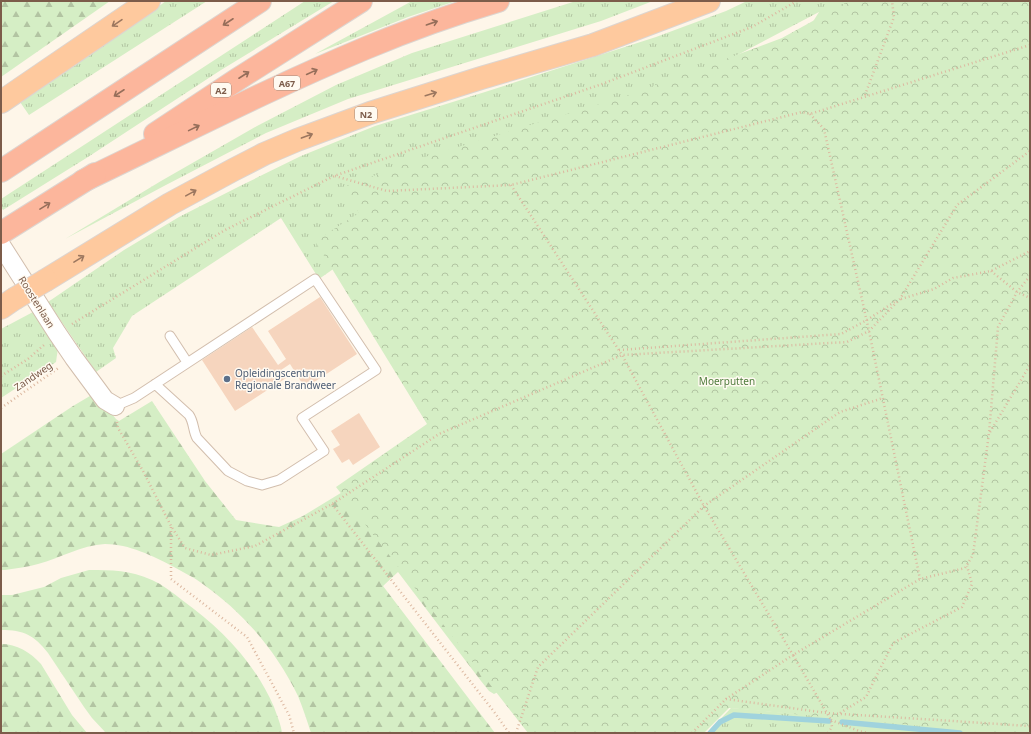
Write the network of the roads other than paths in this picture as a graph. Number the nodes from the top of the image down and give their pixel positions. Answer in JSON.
{"nodes":[{"id":1,"x":149,"y":1,"type":"edge"},
{"id":2,"x":260,"y":1,"type":"edge"},
{"id":3,"x":361,"y":1,"type":"edge"},
{"id":4,"x":498,"y":1,"type":"edge"},
{"id":5,"x":709,"y":1,"type":"edge"},
{"id":6,"x":1,"y":102,"type":"edge"},
{"id":7,"x":1,"y":170,"type":"edge"},
{"id":8,"x":83,"y":181,"type":"junction"},
{"id":9,"x":6,"y":230,"type":"edge"},
{"id":10,"x":1,"y":245,"type":"edge"},
{"id":11,"x":8,"y":304,"type":"edge"},
{"id":12,"x":170,"y":336,"type":"dead end"},
{"id":13,"x":187,"y":362,"type":"junction"},
{"id":14,"x":155,"y":384,"type":"junction"},
{"id":15,"x":115,"y":406,"type":"joint"}],
"edges":[{"from":1,"to":6,"type":"highway","one_way":true},
{"from":2,"to":7,"type":"highway","one_way":true},
{"from":8,"to":3,"type":"highway","number":"A2","one_way":true},
{"from":8,"to":4,"type":"highway","number":"A67","one_way":true},
{"from":11,"to":5,"type":"highway","number":"N2","one_way":true,"bridge":true},
{"from":9,"to":8,"type":"highway","number":"A2","one_way":true},
{"from":10,"to":15,"type":"street","name":"Roostenlaan"},
{"from":12,"to":13,"type":"lane"},
{"from":13,"to":14,"type":"lane"},
{"from":13,"to":14,"type":"lane"},
{"from":14,"to":15,"type":"lane"}]}
